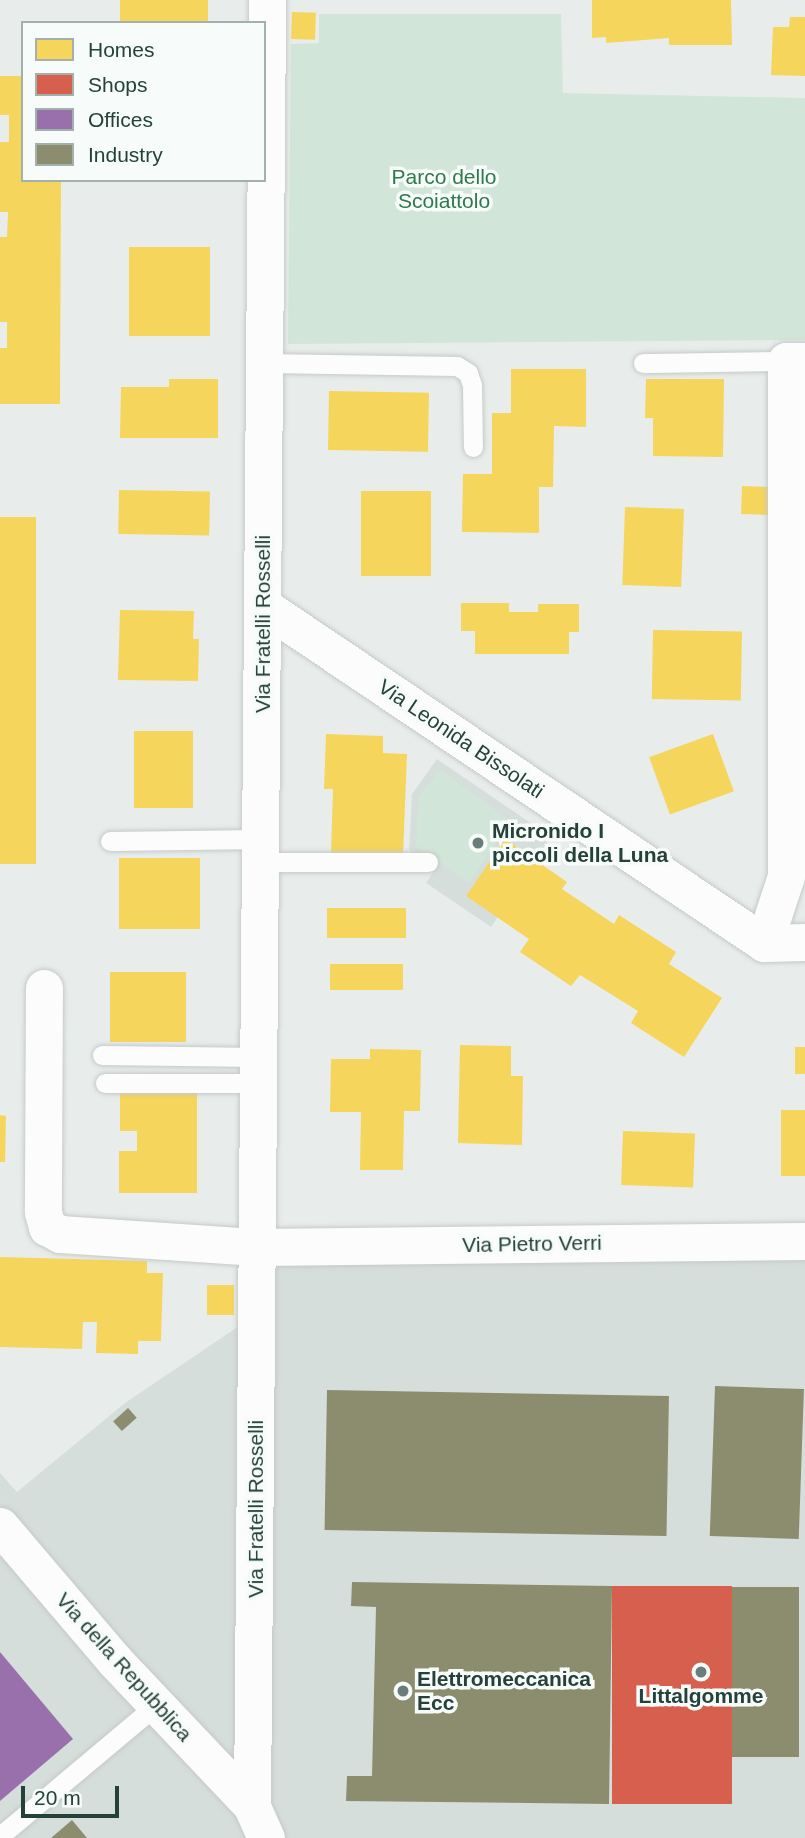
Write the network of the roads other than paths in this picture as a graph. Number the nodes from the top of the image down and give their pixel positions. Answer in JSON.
{"nodes":[{"id":1,"x":268,"y":0,"type":"edge"},
{"id":2,"x":266,"y":81,"type":"edge"},
{"id":3,"x":266,"y":182,"type":"edge"},
{"id":4,"x":796,"y":361,"type":"edge"},
{"id":5,"x":265,"y":363,"type":"junction"},
{"id":6,"x":643,"y":363,"type":"dead end"},
{"id":7,"x":473,"y":447,"type":"dead end"},
{"id":8,"x":263,"y":606,"type":"junction"},
{"id":9,"x":110,"y":841,"type":"dead end"},
{"id":10,"x":261,"y":850,"type":"junction"},
{"id":11,"x":428,"y":862,"type":"dead end"},
{"id":12,"x":805,"y":942,"type":"edge"},
{"id":13,"x":764,"y":943,"type":"junction"},
{"id":14,"x":44,"y":988,"type":"dead end"},
{"id":15,"x":102,"y":1055,"type":"dead end"},
{"id":16,"x":260,"y":1070,"type":"junction"},
{"id":17,"x":105,"y":1083,"type":"dead end"},
{"id":18,"x":805,"y":1241,"type":"edge"},
{"id":19,"x":258,"y":1247,"type":"junction"},
{"id":20,"x":6,"y":1545,"type":"edge"},
{"id":21,"x":156,"y":1704,"type":"junction"},
{"id":22,"x":259,"y":1822,"type":"edge"},
{"id":23,"x":0,"y":1836,"type":"edge"}],
"edges":[{"from":1,"to":2,"type":"street","name":"Via Fratelli Rosselli"},
{"from":3,"to":5,"type":"street","name":"Via Fratelli Rosselli"},
{"from":4,"to":6,"type":"lane"},
{"from":4,"to":13,"type":"street"},
{"from":5,"to":7,"type":"lane"},
{"from":5,"to":8,"type":"street","name":"Via Fratelli Rosselli"},
{"from":8,"to":10,"type":"street","name":"Via Fratelli Rosselli"},
{"from":8,"to":13,"type":"street","name":"Via Leonida Bissolati"},
{"from":9,"to":10,"type":"lane"},
{"from":10,"to":11,"type":"lane"},
{"from":10,"to":16,"type":"street","name":"Via Fratelli Rosselli"},
{"from":12,"to":13,"type":"street"},
{"from":14,"to":19,"type":"street"},
{"from":15,"to":16,"type":"lane"},
{"from":16,"to":17,"type":"lane"},
{"from":16,"to":19,"type":"street","name":"Via Fratelli Rosselli"},
{"from":18,"to":19,"type":"street","name":"Via Pietro Verri"},
{"from":19,"to":22,"type":"street","name":"Via Fratelli Rosselli"},
{"from":20,"to":21,"type":"street","name":"Via della Repubblica"},
{"from":21,"to":22,"type":"street","name":"Via della Repubblica"},
{"from":21,"to":23,"type":"lane"}]}
